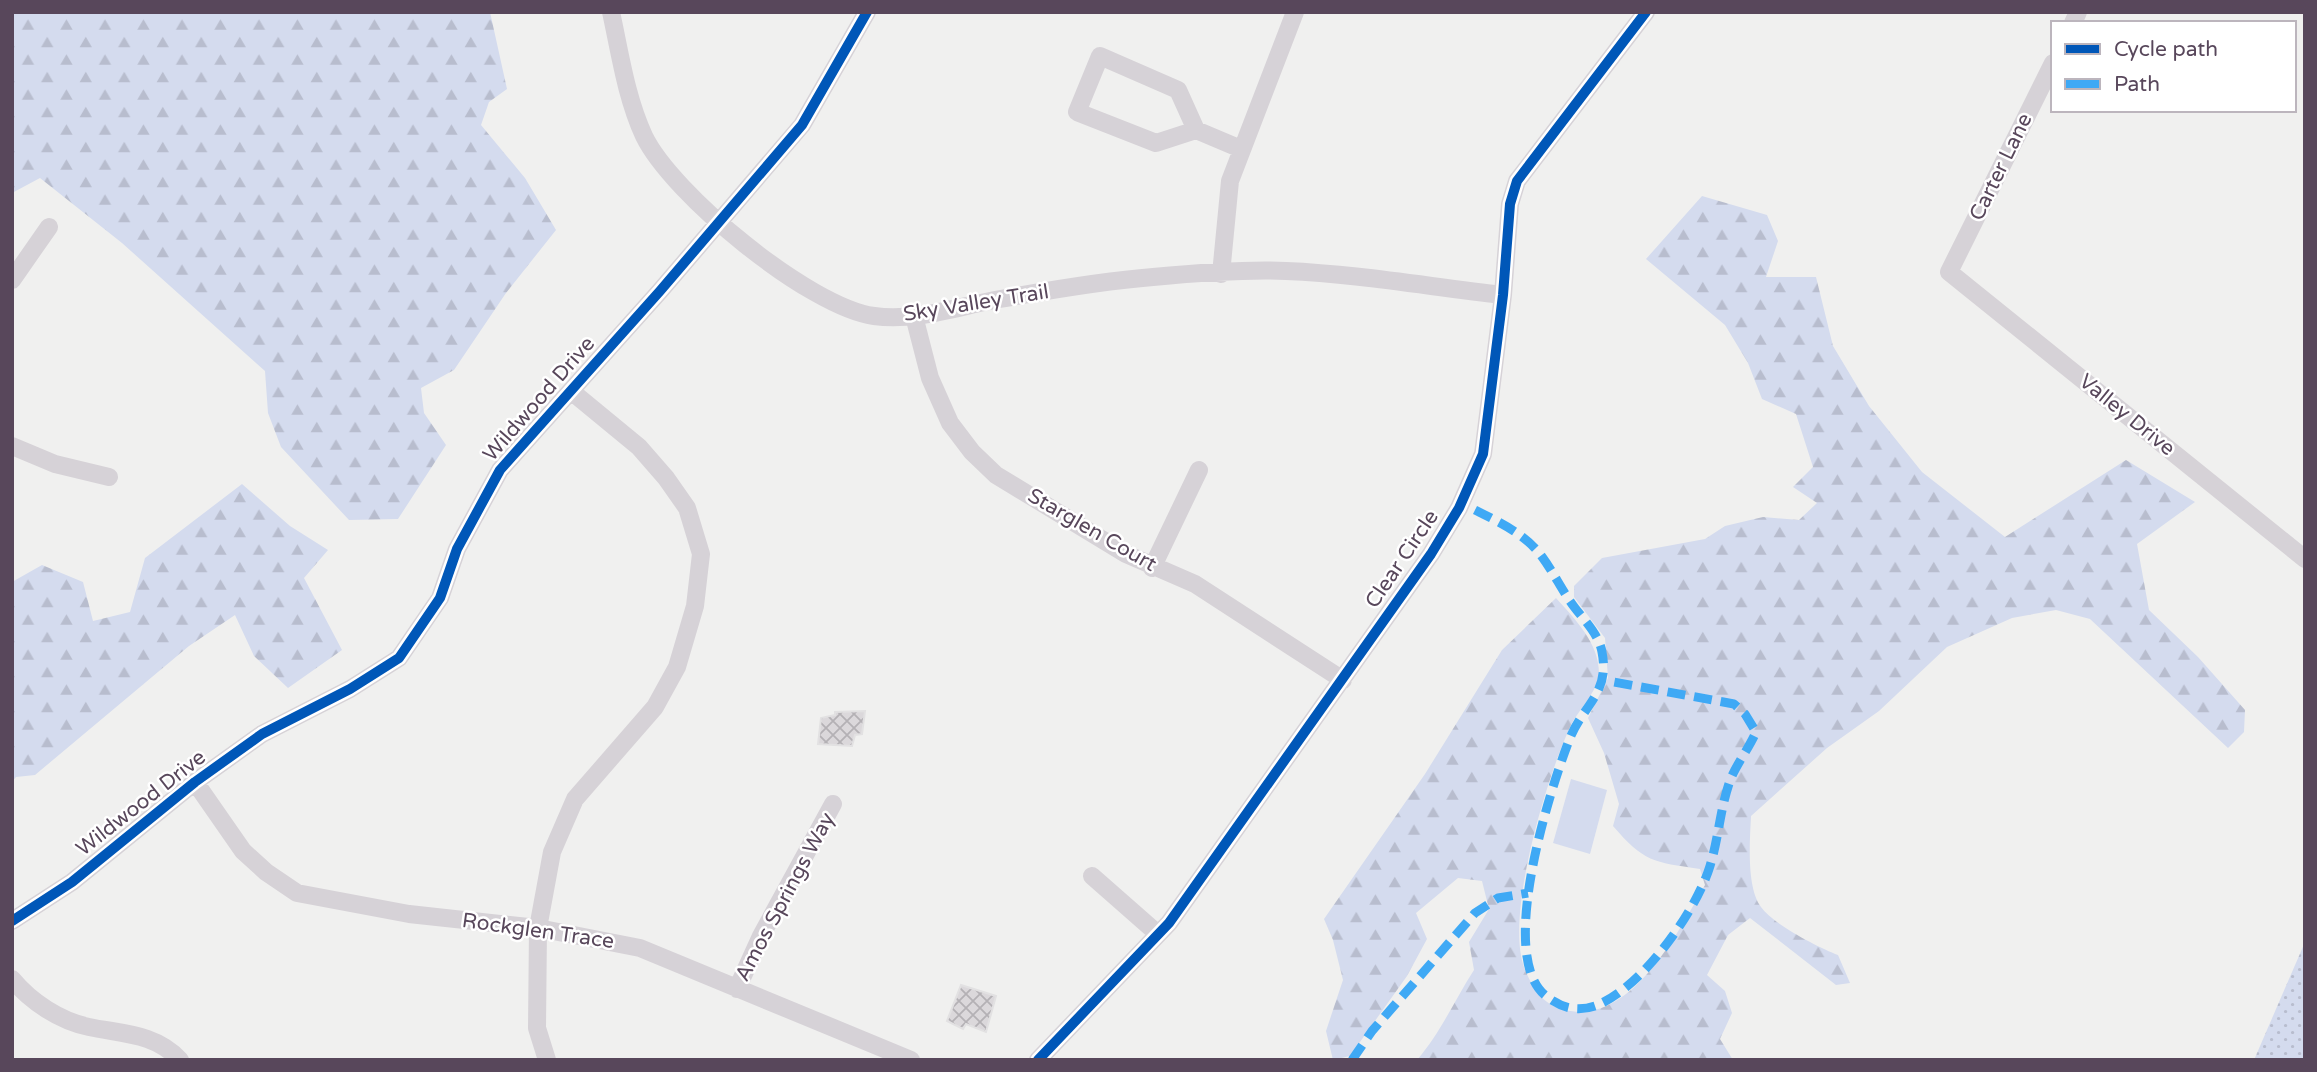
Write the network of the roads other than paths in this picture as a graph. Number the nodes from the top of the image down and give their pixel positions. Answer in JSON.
{"nodes":[{"id":1,"x":611,"y":12,"type":"edge"},
{"id":2,"x":867,"y":12,"type":"edge"},
{"id":3,"x":1295,"y":12,"type":"edge"},
{"id":4,"x":1646,"y":12,"type":"edge"},
{"id":5,"x":2051,"y":67,"type":"edge"},
{"id":6,"x":1196,"y":131,"type":"junction"},
{"id":7,"x":1241,"y":149,"type":"junction"},
{"id":8,"x":719,"y":220,"type":"junction"},
{"id":9,"x":49,"y":228,"type":"dead end"},
{"id":10,"x":1949,"y":272,"type":"joint"},
{"id":11,"x":1221,"y":274,"type":"junction"},
{"id":12,"x":12,"y":280,"type":"edge"},
{"id":13,"x":1503,"y":295,"type":"junction"},
{"id":14,"x":914,"y":316,"type":"junction"},
{"id":15,"x":571,"y":391,"type":"junction"},
{"id":16,"x":12,"y":446,"type":"edge"},
{"id":17,"x":1199,"y":470,"type":"dead end"},
{"id":18,"x":109,"y":477,"type":"dead end"},
{"id":19,"x":2305,"y":559,"type":"edge"},
{"id":20,"x":1152,"y":568,"type":"junction"},
{"id":21,"x":1343,"y":680,"type":"junction"},
{"id":22,"x":195,"y":782,"type":"junction"},
{"id":23,"x":833,"y":804,"type":"dead end"},
{"id":24,"x":1092,"y":876,"type":"dead end"},
{"id":25,"x":12,"y":921,"type":"edge"},
{"id":26,"x":538,"y":928,"type":"junction"},
{"id":27,"x":1157,"y":934,"type":"junction"},
{"id":28,"x":12,"y":979,"type":"edge"},
{"id":29,"x":737,"y":989,"type":"junction"},
{"id":30,"x":180,"y":1060,"type":"edge"},
{"id":31,"x":547,"y":1060,"type":"edge"},
{"id":32,"x":911,"y":1060,"type":"edge"},
{"id":33,"x":1038,"y":1060,"type":"edge"}],
"edges":[{"from":1,"to":8,"type":"street","name":"Sky Valley Trail"},
{"from":2,"to":8,"type":"street","name":"Wildwood Drive"},
{"from":3,"to":7,"type":"street"},
{"from":4,"to":13,"type":"street","name":"Clear Circle"},
{"from":5,"to":10,"type":"street","name":"Carter Lane"},
{"from":6,"to":6,"type":"street"},
{"from":6,"to":7,"type":"street"},
{"from":7,"to":11,"type":"street"},
{"from":8,"to":14,"type":"street","name":"Sky Valley Trail"},
{"from":8,"to":15,"type":"street","name":"Wildwood Drive"},
{"from":9,"to":12,"type":"street"},
{"from":10,"to":19,"type":"street","name":"Valley Drive"},
{"from":11,"to":13,"type":"street","name":"Sky Valley Trail"},
{"from":11,"to":14,"type":"street","name":"Sky Valley Trail"},
{"from":13,"to":21,"type":"street","name":"Clear Circle"},
{"from":14,"to":20,"type":"street","name":"Starglen Court"},
{"from":15,"to":22,"type":"street","name":"Wildwood Drive"},
{"from":15,"to":26,"type":"street"},
{"from":16,"to":18,"type":"street"},
{"from":17,"to":20,"type":"street"},
{"from":20,"to":21,"type":"street","name":"Starglen Court"},
{"from":21,"to":27,"type":"street","name":"Clear Circle"},
{"from":22,"to":25,"type":"street","name":"Wildwood Drive"},
{"from":22,"to":26,"type":"street","name":"Rockglen Trace"},
{"from":23,"to":29,"type":"street","name":"Amos Springs Way"},
{"from":24,"to":27,"type":"street"},
{"from":26,"to":29,"type":"street","name":"Rockglen Trace"},
{"from":26,"to":31,"type":"street"},
{"from":27,"to":33,"type":"street","name":"Clear Circle"},
{"from":28,"to":30,"type":"street"},
{"from":29,"to":32,"type":"street","name":"Rockglen Trace"}]}
